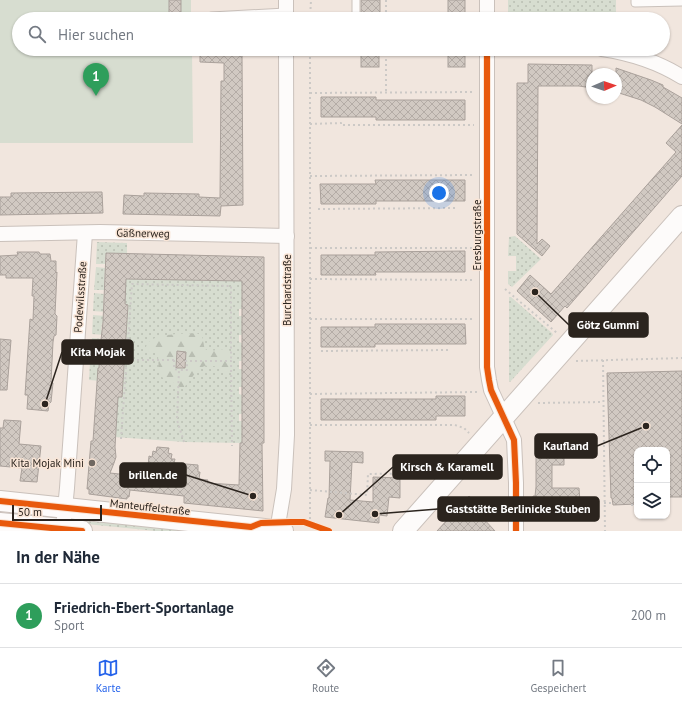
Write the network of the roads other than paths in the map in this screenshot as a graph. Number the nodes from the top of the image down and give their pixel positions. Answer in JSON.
{"nodes":[{"id":1,"x":356,"y":0,"type":"edge"},
{"id":2,"x":487,"y":0,"type":"edge"},
{"id":3,"x":635,"y":0,"type":"edge"},
{"id":4,"x":682,"y":2,"type":"edge"},
{"id":5,"x":286,"y":10,"type":"edge"},
{"id":6,"x":261,"y":12,"type":"edge"},
{"id":7,"x":356,"y":12,"type":"edge"},
{"id":8,"x":487,"y":12,"type":"edge"},
{"id":9,"x":286,"y":56,"type":"edge"},
{"id":10,"x":487,"y":56,"type":"edge"},
{"id":11,"x":631,"y":56,"type":"edge"},
{"id":12,"x":682,"y":77,"type":"edge"},
{"id":13,"x":682,"y":216,"type":"edge"},
{"id":14,"x":85,"y":233,"type":"junction"},
{"id":15,"x":0,"y":234,"type":"edge"},
{"id":16,"x":287,"y":236,"type":"junction"},
{"id":17,"x":504,"y":418,"type":"junction"},
{"id":18,"x":0,"y":501,"type":"edge"},
{"id":19,"x":65,"y":508,"type":"junction"},
{"id":20,"x":0,"y":523,"type":"edge"},
{"id":21,"x":72,"y":530,"type":"edge"},
{"id":22,"x":279,"y":531,"type":"edge"},
{"id":23,"x":403,"y":531,"type":"edge"},
{"id":24,"x":516,"y":531,"type":"edge"}],
"edges":[{"from":1,"to":7,"type":"lane"},
{"from":2,"to":8,"type":"street"},
{"from":3,"to":4,"type":"lane"},
{"from":5,"to":6,"type":"lane"},
{"from":9,"to":16,"type":"street","name":"Burchardstraße"},
{"from":10,"to":17,"type":"street","name":"Eresburgstraße"},
{"from":11,"to":12,"type":"street"},
{"from":13,"to":17,"type":"main road"},
{"from":14,"to":15,"type":"street","name":"Gäßnerweg"},
{"from":14,"to":16,"type":"street","name":"Gäßnerweg"},
{"from":14,"to":19,"type":"street","name":"Podewilsstraße"},
{"from":16,"to":22,"type":"street","name":"Burchardstraße"},
{"from":17,"to":23,"type":"main road"},
{"from":17,"to":24,"type":"street","name":"Eresburgstraße"},
{"from":18,"to":19,"type":"main road","name":"Manteuffelstraße"},
{"from":19,"to":21,"type":"street","name":"Podewilsstraße"},
{"from":19,"to":22,"type":"main road","name":"Manteuffelstraße"},
{"from":20,"to":21,"type":"main road"}]}
